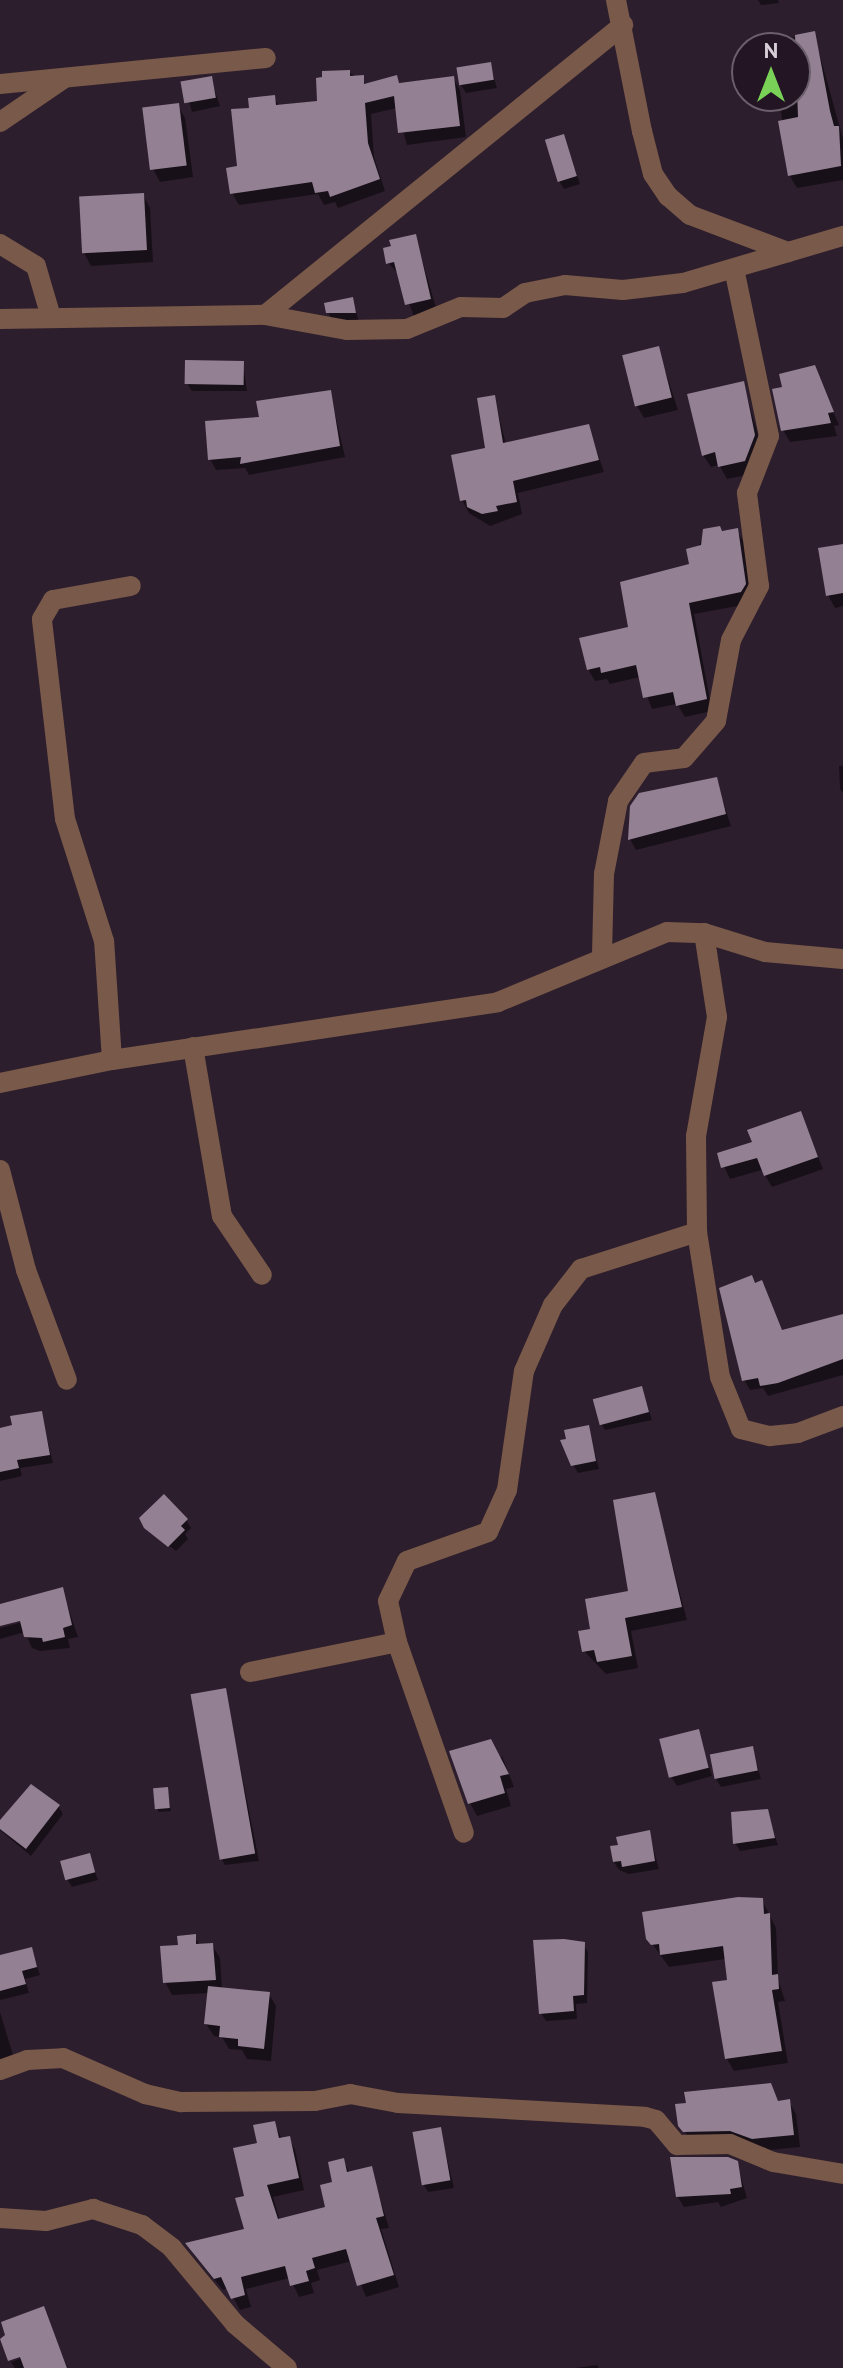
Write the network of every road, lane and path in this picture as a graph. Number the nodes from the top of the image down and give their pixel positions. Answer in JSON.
{"nodes":[{"id":1,"x":616,"y":0,"type":"edge"},
{"id":2,"x":623,"y":25,"type":"junction"},
{"id":3,"x":266,"y":58,"type":"dead end"},
{"id":4,"x":65,"y":78,"type":"junction"},
{"id":5,"x":0,"y":84,"type":"edge"},
{"id":6,"x":0,"y":122,"type":"edge"},
{"id":7,"x":843,"y":236,"type":"edge"},
{"id":8,"x":0,"y":244,"type":"edge"},
{"id":9,"x":788,"y":252,"type":"junction"},
{"id":10,"x":734,"y":269,"type":"junction"},
{"id":11,"x":265,"y":315,"type":"junction"},
{"id":12,"x":51,"y":317,"type":"junction"},
{"id":13,"x":0,"y":319,"type":"edge"},
{"id":14,"x":131,"y":586,"type":"dead end"},
{"id":15,"x":704,"y":933,"type":"junction"},
{"id":16,"x":602,"y":955,"type":"junction"},
{"id":17,"x":843,"y":959,"type":"edge"},
{"id":18,"x":193,"y":1047,"type":"junction"},
{"id":19,"x":112,"y":1060,"type":"junction"},
{"id":20,"x":0,"y":1083,"type":"edge"},
{"id":21,"x":0,"y":1170,"type":"edge"},
{"id":22,"x":697,"y":1232,"type":"junction"},
{"id":23,"x":262,"y":1275,"type":"dead end"},
{"id":24,"x":67,"y":1380,"type":"dead end"},
{"id":25,"x":843,"y":1416,"type":"edge"},
{"id":26,"x":397,"y":1642,"type":"junction"},
{"id":27,"x":250,"y":1672,"type":"dead end"},
{"id":28,"x":464,"y":1833,"type":"dead end"},
{"id":29,"x":0,"y":2070,"type":"edge"},
{"id":30,"x":843,"y":2174,"type":"edge"},
{"id":31,"x":0,"y":2218,"type":"edge"},
{"id":32,"x":287,"y":2368,"type":"edge"}],
"edges":[{"from":1,"to":2,"type":"street"},
{"from":2,"to":9,"type":"street"},
{"from":2,"to":11,"type":"street"},
{"from":3,"to":4,"type":"street"},
{"from":4,"to":5,"type":"street"},
{"from":4,"to":6,"type":"street"},
{"from":7,"to":9,"type":"street"},
{"from":8,"to":12,"type":"street"},
{"from":9,"to":10,"type":"street"},
{"from":10,"to":11,"type":"street"},
{"from":10,"to":16,"type":"street"},
{"from":11,"to":12,"type":"street"},
{"from":12,"to":13,"type":"street"},
{"from":14,"to":19,"type":"street"},
{"from":15,"to":16,"type":"street"},
{"from":15,"to":17,"type":"street"},
{"from":15,"to":22,"type":"street"},
{"from":16,"to":18,"type":"street"},
{"from":18,"to":19,"type":"street"},
{"from":18,"to":23,"type":"street"},
{"from":19,"to":20,"type":"street"},
{"from":21,"to":24,"type":"street"},
{"from":22,"to":25,"type":"street"},
{"from":22,"to":26,"type":"street"},
{"from":26,"to":27,"type":"street"},
{"from":26,"to":28,"type":"street"},
{"from":29,"to":30,"type":"street"},
{"from":31,"to":32,"type":"street"}]}
